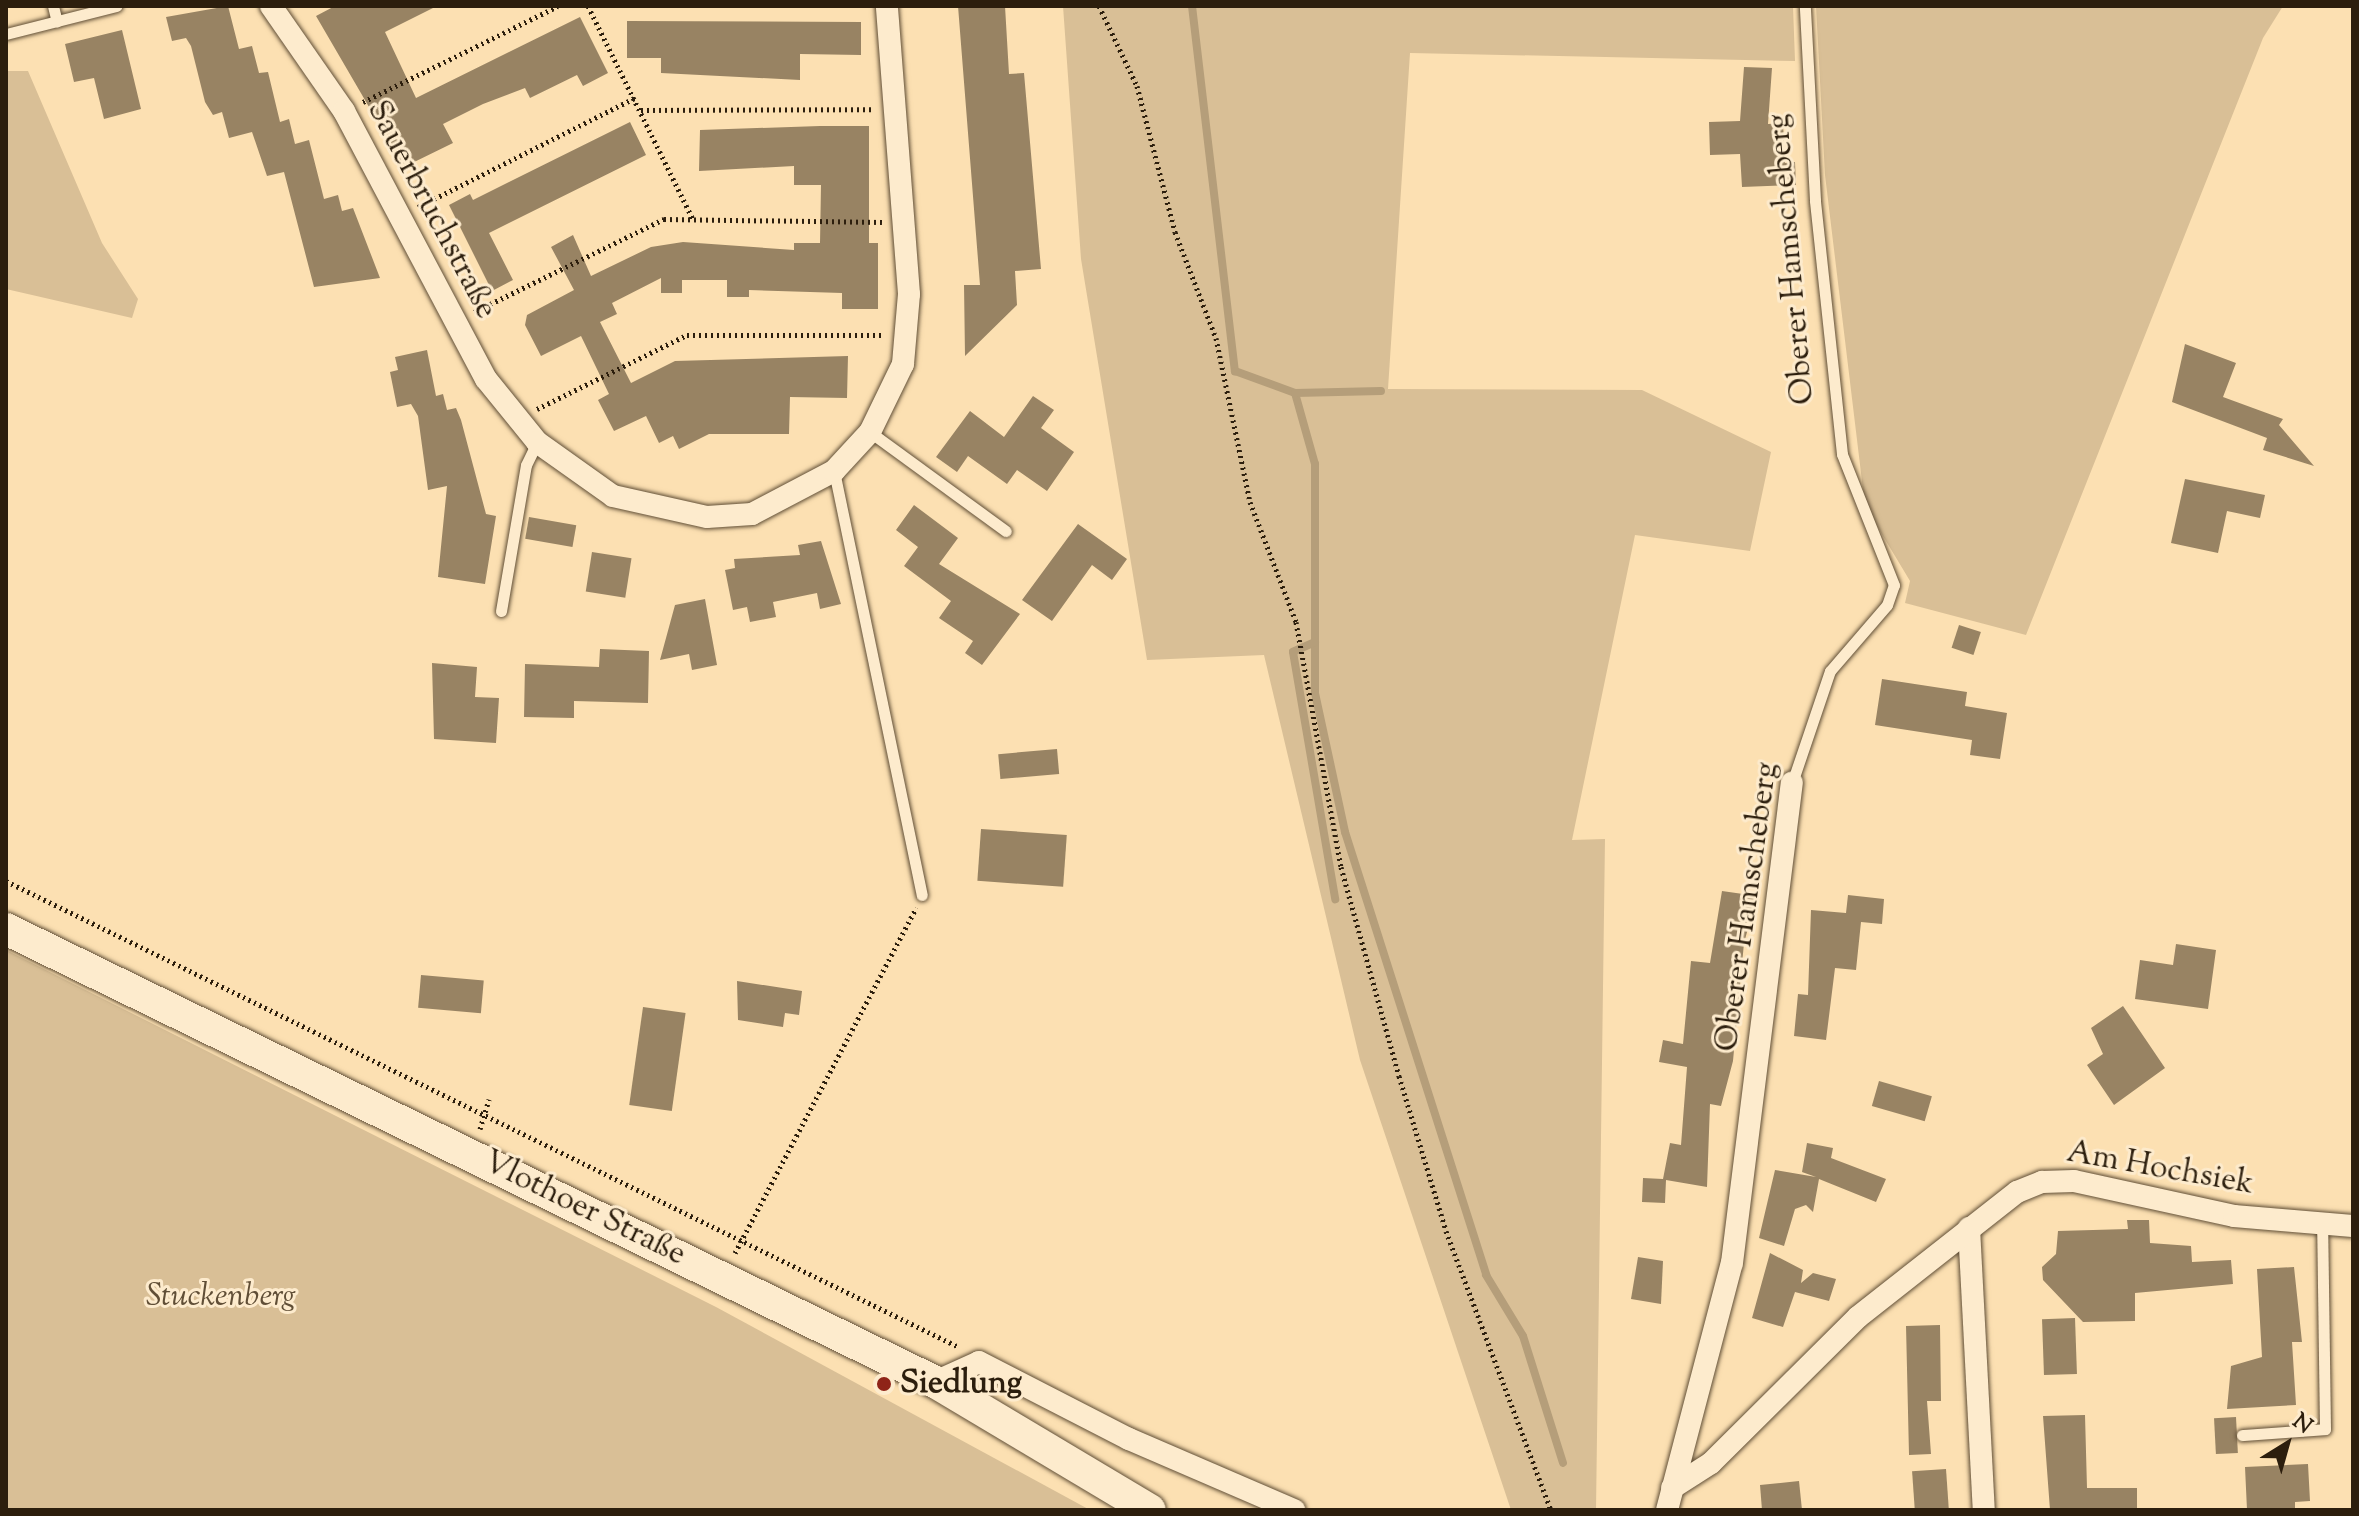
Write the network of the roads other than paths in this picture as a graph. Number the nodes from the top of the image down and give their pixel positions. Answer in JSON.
{"nodes":[{"id":1,"x":53,"y":6,"type":"edge"},
{"id":2,"x":117,"y":6,"type":"edge"},
{"id":3,"x":271,"y":6,"type":"edge"},
{"id":4,"x":887,"y":6,"type":"edge"},
{"id":5,"x":1805,"y":6,"type":"edge"},
{"id":6,"x":57,"y":22,"type":"junction"},
{"id":7,"x":6,"y":34,"type":"edge"},
{"id":8,"x":870,"y":432,"type":"junction"},
{"id":9,"x":537,"y":442,"type":"junction"},
{"id":10,"x":834,"y":471,"type":"junction"},
{"id":11,"x":1006,"y":531,"type":"dead end"},
{"id":12,"x":501,"y":611,"type":"dead end"},
{"id":13,"x":1792,"y":783,"type":"joint"},
{"id":14,"x":922,"y":895,"type":"road end"},
{"id":15,"x":6,"y":929,"type":"edge"},
{"id":16,"x":2322,"y":1226,"type":"junction"},
{"id":17,"x":2353,"y":1226,"type":"edge"},
{"id":18,"x":1969,"y":1228,"type":"junction"},
{"id":19,"x":935,"y":1382,"type":"junction"},
{"id":20,"x":2242,"y":1435,"type":"dead end"},
{"id":21,"x":1672,"y":1488,"type":"junction"},
{"id":22,"x":1150,"y":1510,"type":"edge"},
{"id":23,"x":1294,"y":1510,"type":"edge"},
{"id":24,"x":1667,"y":1510,"type":"edge"},
{"id":25,"x":1984,"y":1510,"type":"edge"}],
"edges":[{"from":1,"to":6,"type":"lane"},
{"from":2,"to":6,"type":"lane"},
{"from":3,"to":9,"type":"street","name":"Sauerbruchstraße"},
{"from":4,"to":8,"type":"street","name":"Sauerbruchstraße"},
{"from":5,"to":13,"type":"lane","name":"Oberer Hamscheberg"},
{"from":6,"to":7,"type":"lane"},
{"from":8,"to":10,"type":"street","name":"Sauerbruchstraße"},
{"from":8,"to":11,"type":"lane"},
{"from":9,"to":10,"type":"street","name":"Sauerbruchstraße"},
{"from":9,"to":12,"type":"lane"},
{"from":10,"to":14,"type":"lane"},
{"from":13,"to":21,"type":"street","name":"Oberer Hamscheberg"},
{"from":15,"to":19,"type":"main road","name":"Vlothoer Straße"},
{"from":16,"to":17,"type":"street","name":"Am Hochsiek"},
{"from":16,"to":18,"type":"street","name":"Am Hochsiek"},
{"from":16,"to":20,"type":"lane"},
{"from":18,"to":21,"type":"street","name":"Am Hochsiek"},
{"from":18,"to":25,"type":"street"},
{"from":19,"to":22,"type":"main road","name":"Vlothoer Straße"},
{"from":19,"to":23,"type":"street"},
{"from":21,"to":24,"type":"street","name":"Oberer Hamscheberg"}]}
